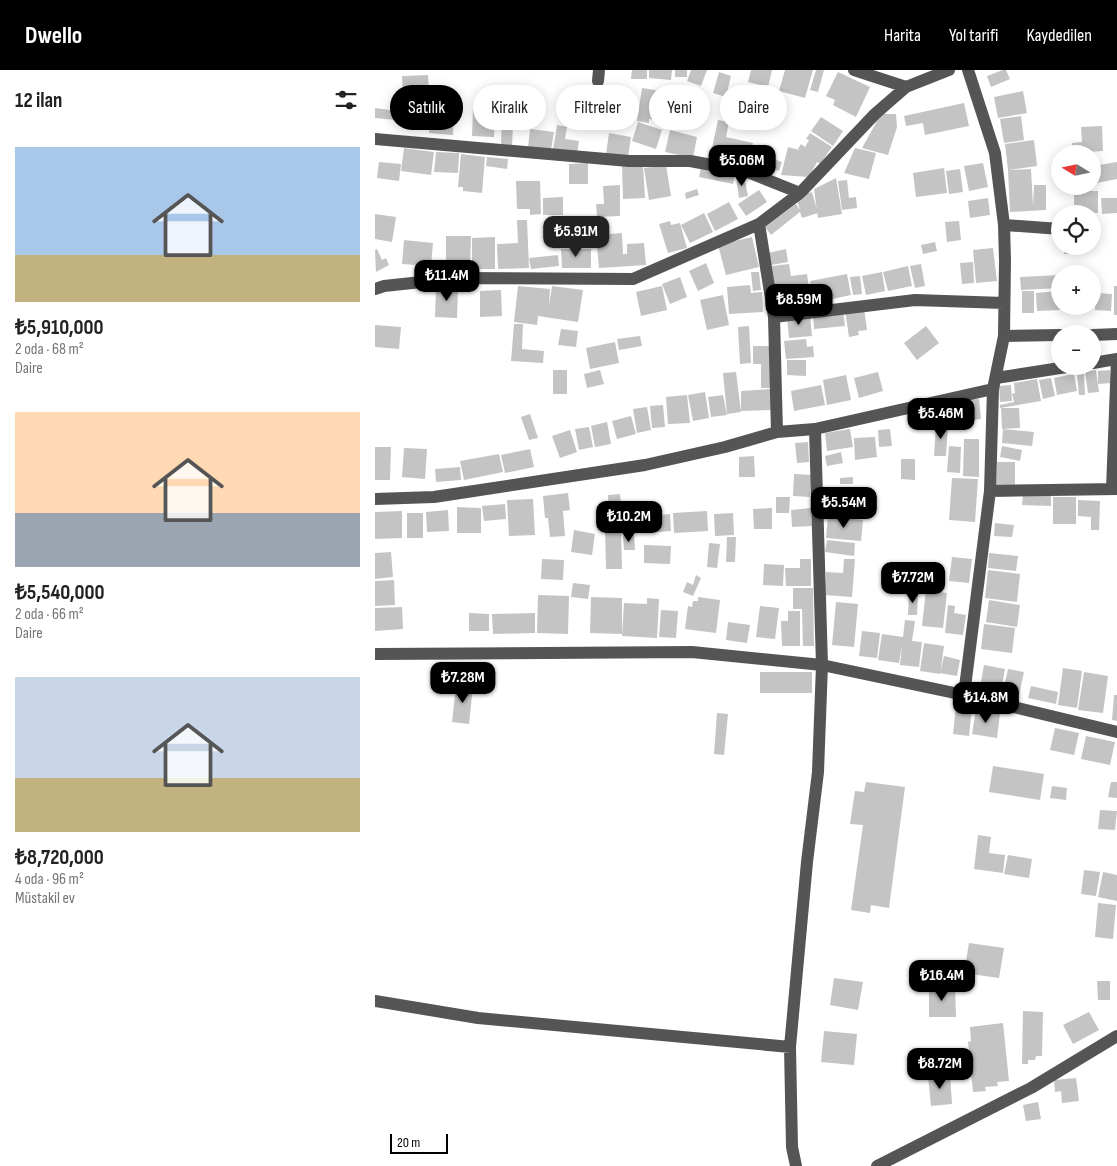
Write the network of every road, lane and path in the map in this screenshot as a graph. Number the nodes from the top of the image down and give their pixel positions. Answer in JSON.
{"nodes":[{"id":1,"x":854,"y":70,"type":"edge"},
{"id":2,"x":949,"y":70,"type":"edge"},
{"id":3,"x":967,"y":70,"type":"edge"},
{"id":4,"x":906,"y":87,"type":"junction"},
{"id":5,"x":375,"y":139,"type":"edge"},
{"id":6,"x":800,"y":193,"type":"junction"},
{"id":7,"x":759,"y":224,"type":"junction"},
{"id":8,"x":1004,"y":225,"type":"junction"},
{"id":9,"x":1051,"y":228,"type":"edge"},
{"id":10,"x":375,"y":289,"type":"edge"},
{"id":11,"x":1004,"y":304,"type":"junction"},
{"id":12,"x":774,"y":318,"type":"junction"},
{"id":13,"x":1117,"y":334,"type":"edge"},
{"id":14,"x":1051,"y":335,"type":"edge"},
{"id":15,"x":1101,"y":335,"type":"edge"},
{"id":16,"x":1004,"y":336,"type":"junction"},
{"id":17,"x":1117,"y":359,"type":"edge"},
{"id":18,"x":1101,"y":362,"type":"edge"},
{"id":19,"x":1051,"y":371,"type":"edge"},
{"id":20,"x":994,"y":384,"type":"junction"},
{"id":21,"x":815,"y":429,"type":"junction"},
{"id":22,"x":777,"y":432,"type":"junction"},
{"id":23,"x":1115,"y":489,"type":"edge"},
{"id":24,"x":990,"y":491,"type":"junction"},
{"id":25,"x":375,"y":499,"type":"edge"},
{"id":26,"x":375,"y":654,"type":"edge"},
{"id":27,"x":822,"y":665,"type":"junction"},
{"id":28,"x":964,"y":695,"type":"junction"},
{"id":29,"x":1117,"y":732,"type":"edge"},
{"id":30,"x":375,"y":1001,"type":"edge"},
{"id":31,"x":1117,"y":1036,"type":"edge"},
{"id":32,"x":790,"y":1047,"type":"junction"},
{"id":33,"x":796,"y":1166,"type":"edge"},
{"id":34,"x":877,"y":1166,"type":"edge"}],
"edges":[{"from":1,"to":4,"type":"street"},
{"from":2,"to":4,"type":"street"},
{"from":3,"to":8,"type":"street"},
{"from":4,"to":6,"type":"street"},
{"from":5,"to":6,"type":"street"},
{"from":6,"to":7,"type":"street"},
{"from":7,"to":10,"type":"street"},
{"from":7,"to":12,"type":"street"},
{"from":8,"to":9,"type":"street"},
{"from":8,"to":11,"type":"street"},
{"from":11,"to":12,"type":"street"},
{"from":11,"to":16,"type":"street"},
{"from":12,"to":22,"type":"street"},
{"from":13,"to":15,"type":"street"},
{"from":14,"to":16,"type":"street"},
{"from":16,"to":20,"type":"street"},
{"from":17,"to":18,"type":"street"},
{"from":17,"to":23,"type":"street"},
{"from":19,"to":20,"type":"street"},
{"from":20,"to":21,"type":"street"},
{"from":20,"to":24,"type":"street"},
{"from":21,"to":22,"type":"street"},
{"from":21,"to":27,"type":"street"},
{"from":22,"to":25,"type":"street"},
{"from":23,"to":24,"type":"street"},
{"from":24,"to":28,"type":"street"},
{"from":26,"to":27,"type":"street"},
{"from":27,"to":28,"type":"street"},
{"from":27,"to":32,"type":"street"},
{"from":28,"to":29,"type":"street"},
{"from":30,"to":32,"type":"street"},
{"from":31,"to":34,"type":"street"},
{"from":32,"to":33,"type":"street"}]}
